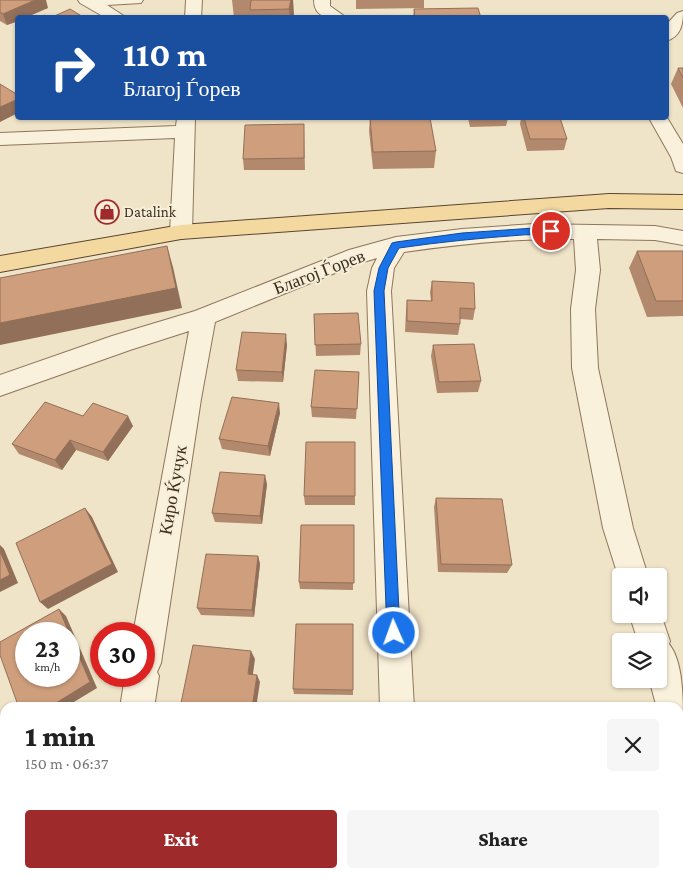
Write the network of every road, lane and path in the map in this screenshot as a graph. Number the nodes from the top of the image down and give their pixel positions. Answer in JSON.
{"nodes":[{"id":1,"x":86,"y":0,"type":"edge"},
{"id":2,"x":105,"y":0,"type":"edge"},
{"id":3,"x":135,"y":0,"type":"edge"},
{"id":4,"x":194,"y":0,"type":"edge"},
{"id":5,"x":322,"y":0,"type":"edge"},
{"id":6,"x":114,"y":15,"type":"edge"},
{"id":7,"x":193,"y":15,"type":"edge"},
{"id":8,"x":334,"y":15,"type":"edge"},
{"id":9,"x":683,"y":16,"type":"edge"},
{"id":10,"x":671,"y":41,"type":"edge"},
{"id":11,"x":659,"y":120,"type":"edge"},
{"id":12,"x":185,"y":125,"type":"edge"},
{"id":13,"x":0,"y":139,"type":"edge"},
{"id":14,"x":682,"y":160,"type":"edge"},
{"id":15,"x":683,"y":202,"type":"edge"},
{"id":16,"x":683,"y":222,"type":"edge"},
{"id":17,"x":180,"y":232,"type":"junction"},
{"id":18,"x":585,"y":233,"type":"junction"},
{"id":19,"x":655,"y":233,"type":"junction"},
{"id":20,"x":683,"y":238,"type":"edge"},
{"id":21,"x":396,"y":245,"type":"junction"},
{"id":22,"x":0,"y":264,"type":"edge"},
{"id":23,"x":204,"y":317,"type":"junction"},
{"id":24,"x":0,"y":386,"type":"edge"},
{"id":25,"x":630,"y":568,"type":"edge"},
{"id":26,"x":151,"y":622,"type":"edge"},
{"id":27,"x":667,"y":684,"type":"edge"},
{"id":28,"x":140,"y":687,"type":"edge"},
{"id":29,"x":137,"y":702,"type":"edge"},
{"id":30,"x":397,"y":702,"type":"edge"},
{"id":31,"x":672,"y":702,"type":"edge"}],
"edges":[{"from":1,"to":6,"type":"street"},
{"from":2,"to":3,"type":"street"},
{"from":4,"to":7,"type":"street"},
{"from":5,"to":8,"type":"street"},
{"from":9,"to":10,"type":"street"},
{"from":11,"to":14,"type":"street"},
{"from":12,"to":13,"type":"street"},
{"from":12,"to":17,"type":"street"},
{"from":15,"to":17,"type":"main road"},
{"from":16,"to":19,"type":"street"},
{"from":17,"to":22,"type":"main road"},
{"from":18,"to":19,"type":"street","name":"Благој Ѓорев"},
{"from":18,"to":21,"type":"street","name":"Благој Ѓорев"},
{"from":18,"to":25,"type":"street"},
{"from":19,"to":20,"type":"street","name":"Благој Ѓорев"},
{"from":21,"to":23,"type":"street","name":"Благој Ѓорев"},
{"from":21,"to":30,"type":"street"},
{"from":23,"to":24,"type":"street","name":"Благој Ѓорев"},
{"from":23,"to":26,"type":"street","name":"Киро Ќучук"},
{"from":27,"to":31,"type":"street"},
{"from":28,"to":29,"type":"street"}]}
